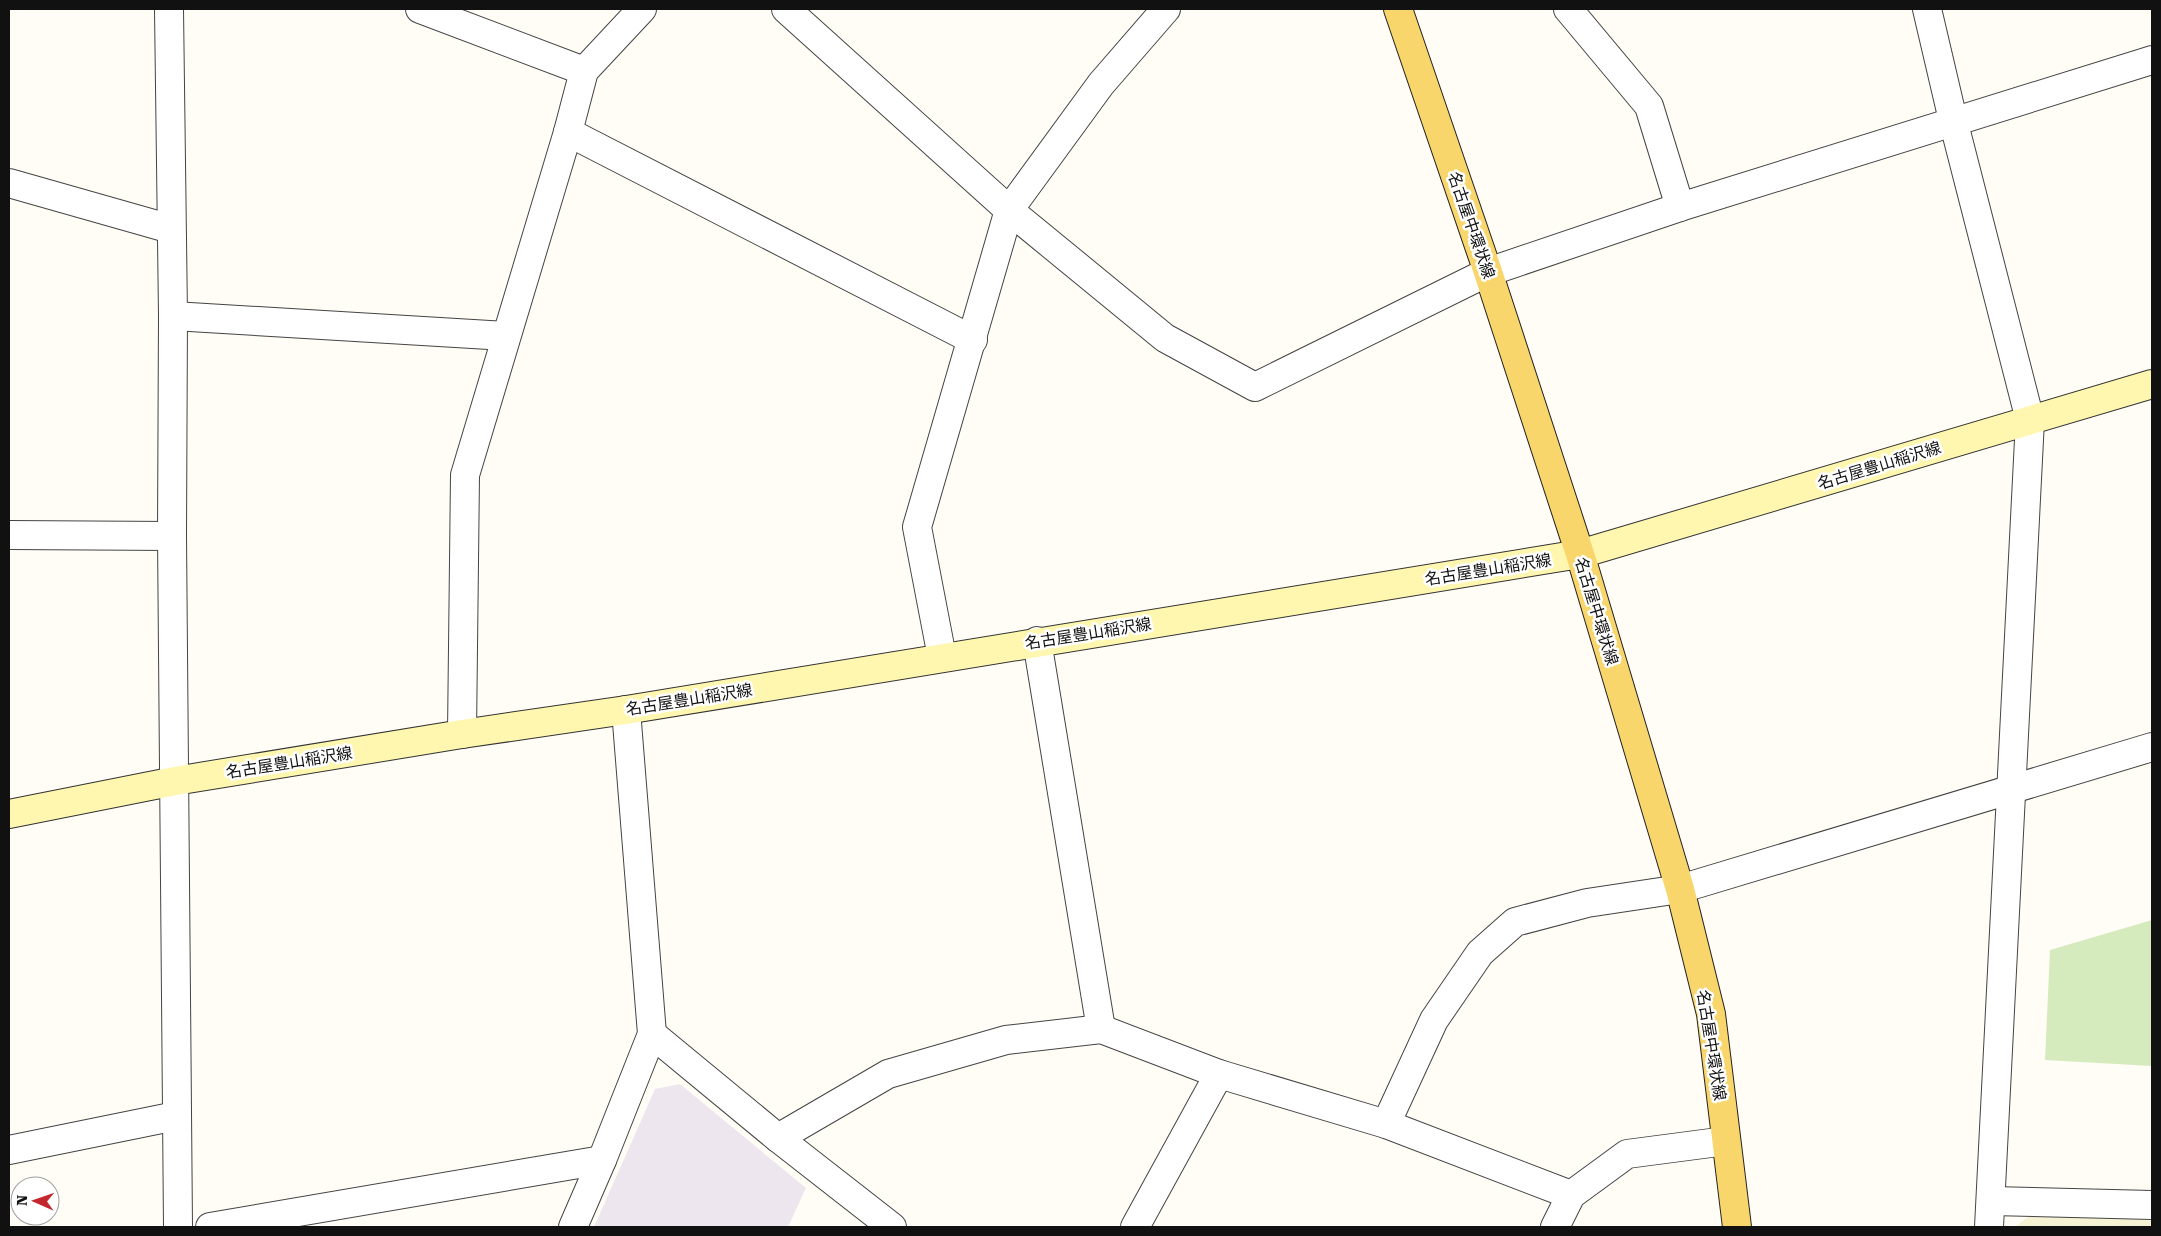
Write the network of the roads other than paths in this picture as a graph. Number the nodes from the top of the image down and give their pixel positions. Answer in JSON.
{"nodes":[{"id":1,"x":169,"y":9,"type":"edge"},
{"id":2,"x":420,"y":9,"type":"edge"},
{"id":3,"x":642,"y":9,"type":"edge"},
{"id":4,"x":786,"y":9,"type":"edge"},
{"id":5,"x":1166,"y":9,"type":"edge"},
{"id":6,"x":1398,"y":9,"type":"edge"},
{"id":7,"x":1568,"y":9,"type":"edge"},
{"id":8,"x":1927,"y":9,"type":"edge"},
{"id":9,"x":2152,"y":60,"type":"edge"},
{"id":10,"x":584,"y":71,"type":"junction"},
{"id":11,"x":1953,"y":120,"type":"junction"},
{"id":12,"x":568,"y":132,"type":"junction"},
{"id":13,"x":9,"y":183,"type":"edge"},
{"id":14,"x":1680,"y":207,"type":"junction"},
{"id":15,"x":1009,"y":210,"type":"junction"},
{"id":16,"x":171,"y":229,"type":"junction"},
{"id":17,"x":1488,"y":272,"type":"junction"},
{"id":18,"x":173,"y":316,"type":"junction"},
{"id":19,"x":506,"y":336,"type":"junction"},
{"id":20,"x":972,"y":340,"type":"junction"},
{"id":21,"x":2152,"y":384,"type":"edge"},
{"id":22,"x":2030,"y":420,"type":"junction"},
{"id":23,"x":9,"y":535,"type":"edge"},
{"id":24,"x":172,"y":536,"type":"junction"},
{"id":25,"x":1580,"y":554,"type":"junction"},
{"id":26,"x":1036,"y":642,"type":"junction"},
{"id":27,"x":942,"y":657,"type":"junction"},
{"id":28,"x":626,"y":710,"type":"junction"},
{"id":29,"x":462,"y":734,"type":"junction"},
{"id":30,"x":2152,"y":747,"type":"edge"},
{"id":31,"x":176,"y":781,"type":"junction"},
{"id":32,"x":2012,"y":788,"type":"junction"},
{"id":33,"x":9,"y":814,"type":"edge"},
{"id":34,"x":1680,"y":889,"type":"junction"},
{"id":35,"x":1101,"y":1029,"type":"junction"},
{"id":36,"x":652,"y":1034,"type":"junction"},
{"id":37,"x":1219,"y":1074,"type":"junction"},
{"id":38,"x":176,"y":1116,"type":"junction"},
{"id":39,"x":1386,"y":1124,"type":"junction"},
{"id":40,"x":778,"y":1138,"type":"junction"},
{"id":41,"x":1726,"y":1141,"type":"junction"},
{"id":42,"x":9,"y":1150,"type":"edge"},
{"id":43,"x":602,"y":1160,"type":"junction"},
{"id":44,"x":1571,"y":1195,"type":"junction"},
{"id":45,"x":1991,"y":1201,"type":"junction"},
{"id":46,"x":2152,"y":1205,"type":"edge"},
{"id":47,"x":178,"y":1227,"type":"edge"},
{"id":48,"x":210,"y":1227,"type":"edge"},
{"id":49,"x":573,"y":1227,"type":"edge"},
{"id":50,"x":892,"y":1227,"type":"edge"},
{"id":51,"x":1135,"y":1227,"type":"edge"},
{"id":52,"x":1556,"y":1227,"type":"edge"},
{"id":53,"x":1737,"y":1227,"type":"edge"},
{"id":54,"x":1990,"y":1227,"type":"edge"}],
"edges":[{"from":1,"to":16,"type":"street"},
{"from":2,"to":10,"type":"street"},
{"from":3,"to":10,"type":"street"},
{"from":4,"to":15,"type":"street"},
{"from":5,"to":15,"type":"street"},
{"from":6,"to":17,"type":"main road","name":"名古屋中環状線"},
{"from":7,"to":14,"type":"street"},
{"from":8,"to":11,"type":"street"},
{"from":9,"to":11,"type":"street"},
{"from":10,"to":12,"type":"street"},
{"from":11,"to":14,"type":"street"},
{"from":11,"to":22,"type":"street"},
{"from":12,"to":19,"type":"street"},
{"from":12,"to":20,"type":"street"},
{"from":13,"to":16,"type":"street"},
{"from":14,"to":17,"type":"street"},
{"from":15,"to":17,"type":"street"},
{"from":15,"to":20,"type":"street"},
{"from":16,"to":18,"type":"street"},
{"from":17,"to":25,"type":"main road","name":"名古屋中環状線"},
{"from":18,"to":19,"type":"street"},
{"from":18,"to":24,"type":"street"},
{"from":19,"to":29,"type":"street"},
{"from":20,"to":27,"type":"street"},
{"from":21,"to":22,"type":"main road","name":"名古屋豊山稲沢線"},
{"from":22,"to":25,"type":"main road","name":"名古屋豊山稲沢線"},
{"from":22,"to":32,"type":"street"},
{"from":23,"to":24,"type":"street"},
{"from":24,"to":31,"type":"street"},
{"from":25,"to":26,"type":"main road","name":"名古屋豊山稲沢線"},
{"from":25,"to":34,"type":"main road","name":"名古屋中環状線"},
{"from":26,"to":27,"type":"main road","name":"名古屋豊山稲沢線"},
{"from":26,"to":35,"type":"street"},
{"from":27,"to":28,"type":"main road","name":"名古屋豊山稲沢線"},
{"from":28,"to":29,"type":"main road","name":"名古屋豊山稲沢線"},
{"from":28,"to":36,"type":"street"},
{"from":29,"to":31,"type":"main road","name":"名古屋豊山稲沢線"},
{"from":30,"to":32,"type":"street"},
{"from":31,"to":33,"type":"main road","name":"名古屋豊山稲沢線"},
{"from":31,"to":38,"type":"street"},
{"from":32,"to":34,"type":"street"},
{"from":32,"to":45,"type":"street"},
{"from":34,"to":39,"type":"street"},
{"from":34,"to":41,"type":"main road","name":"名古屋中環状線"},
{"from":35,"to":37,"type":"street"},
{"from":35,"to":40,"type":"street"},
{"from":36,"to":40,"type":"street"},
{"from":36,"to":43,"type":"street"},
{"from":37,"to":39,"type":"street"},
{"from":37,"to":51,"type":"street"},
{"from":38,"to":42,"type":"street"},
{"from":38,"to":47,"type":"street"},
{"from":39,"to":44,"type":"street"},
{"from":40,"to":50,"type":"street"},
{"from":41,"to":44,"type":"street"},
{"from":41,"to":53,"type":"main road","name":"名古屋中環状線"},
{"from":43,"to":48,"type":"street"},
{"from":43,"to":49,"type":"street"},
{"from":44,"to":52,"type":"street"},
{"from":45,"to":46,"type":"street"},
{"from":45,"to":54,"type":"street"}]}
